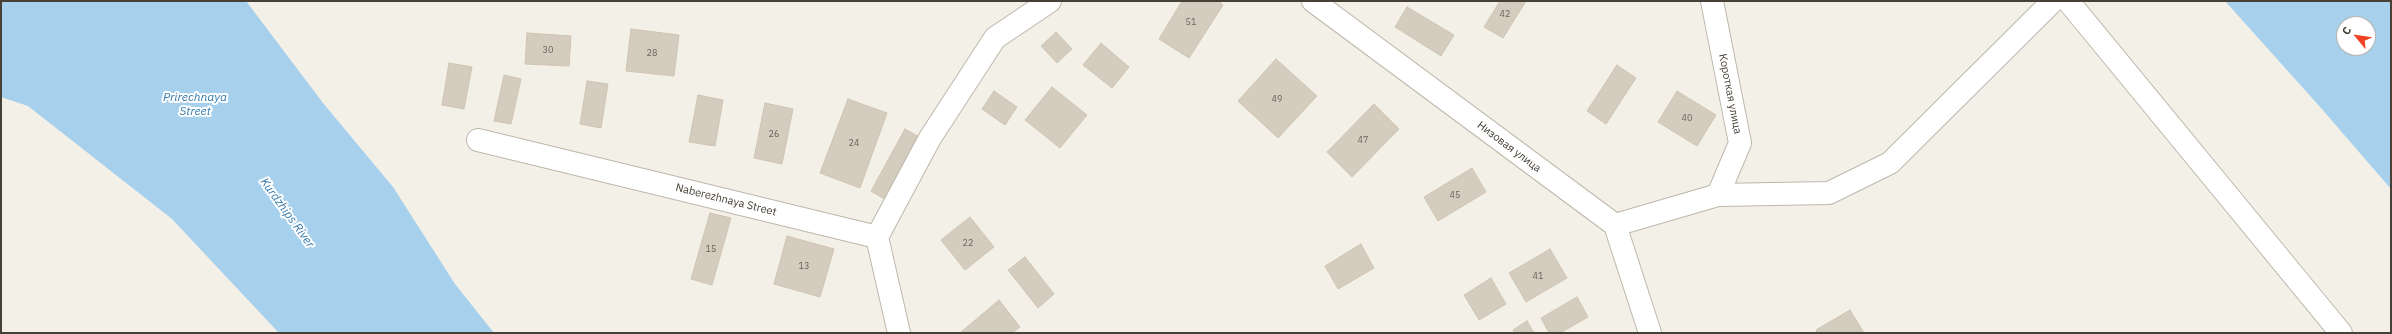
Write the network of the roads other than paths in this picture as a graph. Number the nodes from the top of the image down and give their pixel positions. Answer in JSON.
{"nodes":[{"id":1,"x":1050,"y":1,"type":"edge"},
{"id":2,"x":1313,"y":1,"type":"edge"},
{"id":3,"x":1712,"y":1,"type":"edge"},
{"id":4,"x":2053,"y":1,"type":"edge"},
{"id":5,"x":2068,"y":1,"type":"edge"},
{"id":6,"x":478,"y":140,"type":"dead end"},
{"id":7,"x":1718,"y":195,"type":"junction"},
{"id":8,"x":1615,"y":225,"type":"junction"},
{"id":9,"x":877,"y":237,"type":"junction"},
{"id":10,"x":899,"y":333,"type":"edge"},
{"id":11,"x":1650,"y":333,"type":"edge"},
{"id":12,"x":2341,"y":333,"type":"edge"}],
"edges":[{"from":1,"to":9,"type":"street"},
{"from":2,"to":8,"type":"street","name":"Низовая улица"},
{"from":3,"to":7,"type":"street","name":"Короткая улица"},
{"from":4,"to":7,"type":"street"},
{"from":5,"to":12,"type":"street"},
{"from":6,"to":9,"type":"street","name":"Naberezhnaya Street"},
{"from":7,"to":8,"type":"street"},
{"from":8,"to":11,"type":"street"},
{"from":9,"to":10,"type":"street"}]}
